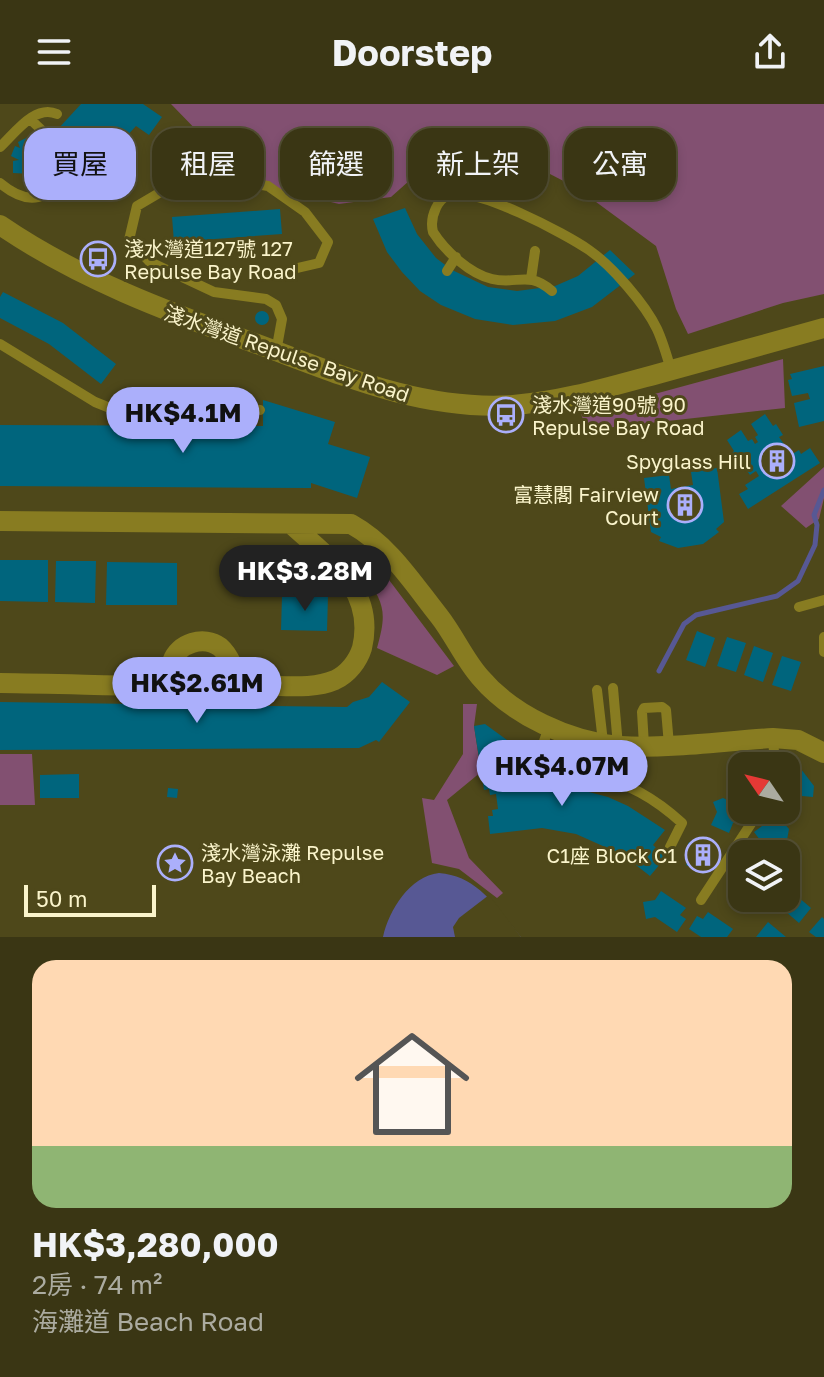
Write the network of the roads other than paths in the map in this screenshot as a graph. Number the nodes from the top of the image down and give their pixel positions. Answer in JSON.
{"nodes":[{"id":1,"x":57,"y":114,"type":"dead end"},
{"id":2,"x":30,"y":119,"type":"junction"},
{"id":3,"x":0,"y":147,"type":"edge"},
{"id":4,"x":0,"y":183,"type":"edge"},
{"id":5,"x":0,"y":225,"type":"edge"},
{"id":6,"x":535,"y":251,"type":"dead end"},
{"id":7,"x":456,"y":257,"type":"junction"},
{"id":8,"x":293,"y":269,"type":"dead end"},
{"id":9,"x":447,"y":271,"type":"dead end"},
{"id":10,"x":531,"y":279,"type":"junction"},
{"id":11,"x":552,"y":291,"type":"dead end"},
{"id":12,"x":824,"y":328,"type":"edge"},
{"id":13,"x":0,"y":344,"type":"edge"},
{"id":14,"x":276,"y":352,"type":"junction"},
{"id":15,"x":671,"y":370,"type":"junction"},
{"id":16,"x":260,"y":410,"type":"dead end"},
{"id":17,"x":0,"y":521,"type":"edge"},
{"id":18,"x":291,"y":524,"type":"junction"},
{"id":19,"x":824,"y":600,"type":"edge"},
{"id":20,"x":799,"y":607,"type":"dead end"},
{"id":21,"x":824,"y":637,"type":"edge"},
{"id":22,"x":824,"y":652,"type":"edge"},
{"id":23,"x":0,"y":683,"type":"edge"},
{"id":24,"x":252,"y":686,"type":"junction"},
{"id":25,"x":175,"y":687,"type":"junction"},
{"id":26,"x":613,"y":688,"type":"dead end"},
{"id":27,"x":597,"y":690,"type":"dead end"},
{"id":28,"x":549,"y":727,"type":"junction"},
{"id":29,"x":773,"y":738,"type":"junction"},
{"id":30,"x":610,"y":744,"type":"junction"},
{"id":31,"x":644,"y":745,"type":"junction"},
{"id":32,"x":669,"y":745,"type":"junction"},
{"id":33,"x":774,"y":752,"type":"edge"},
{"id":34,"x":824,"y":753,"type":"edge"},
{"id":35,"x":751,"y":824,"type":"edge"},
{"id":36,"x":670,"y":847,"type":"dead end"},
{"id":37,"x":701,"y":900,"type":"dead end"}],
"edges":[{"from":1,"to":2,"type":"lane"},
{"from":2,"to":3,"type":"lane"},
{"from":2,"to":4,"type":"lane"},
{"from":5,"to":14,"type":"street","name":"淺水灣道 Repulse Bay Road"},
{"from":6,"to":10,"type":"lane"},
{"from":7,"to":9,"type":"lane"},
{"from":7,"to":10,"type":"lane"},
{"from":7,"to":15,"type":"lane"},
{"from":8,"to":14,"type":"lane"},
{"from":10,"to":11,"type":"lane"},
{"from":12,"to":15,"type":"street","name":"淺水灣道 Repulse Bay Road"},
{"from":13,"to":16,"type":"lane"},
{"from":14,"to":15,"type":"street","name":"淺水灣道 Repulse Bay Road"},
{"from":17,"to":18,"type":"street"},
{"from":18,"to":24,"type":"street"},
{"from":18,"to":28,"type":"street"},
{"from":19,"to":20,"type":"lane"},
{"from":21,"to":22,"type":"lane"},
{"from":23,"to":25,"type":"street"},
{"from":24,"to":25,"type":"street"},
{"from":24,"to":25,"type":"street"},
{"from":26,"to":30,"type":"lane"},
{"from":27,"to":30,"type":"lane"},
{"from":28,"to":30,"type":"street"},
{"from":28,"to":36,"type":"lane"},
{"from":29,"to":32,"type":"street"},
{"from":29,"to":33,"type":"lane"},
{"from":29,"to":34,"type":"street"},
{"from":30,"to":31,"type":"street"},
{"from":31,"to":32,"type":"street"},
{"from":31,"to":32,"type":"lane"},
{"from":35,"to":37,"type":"lane"}]}
